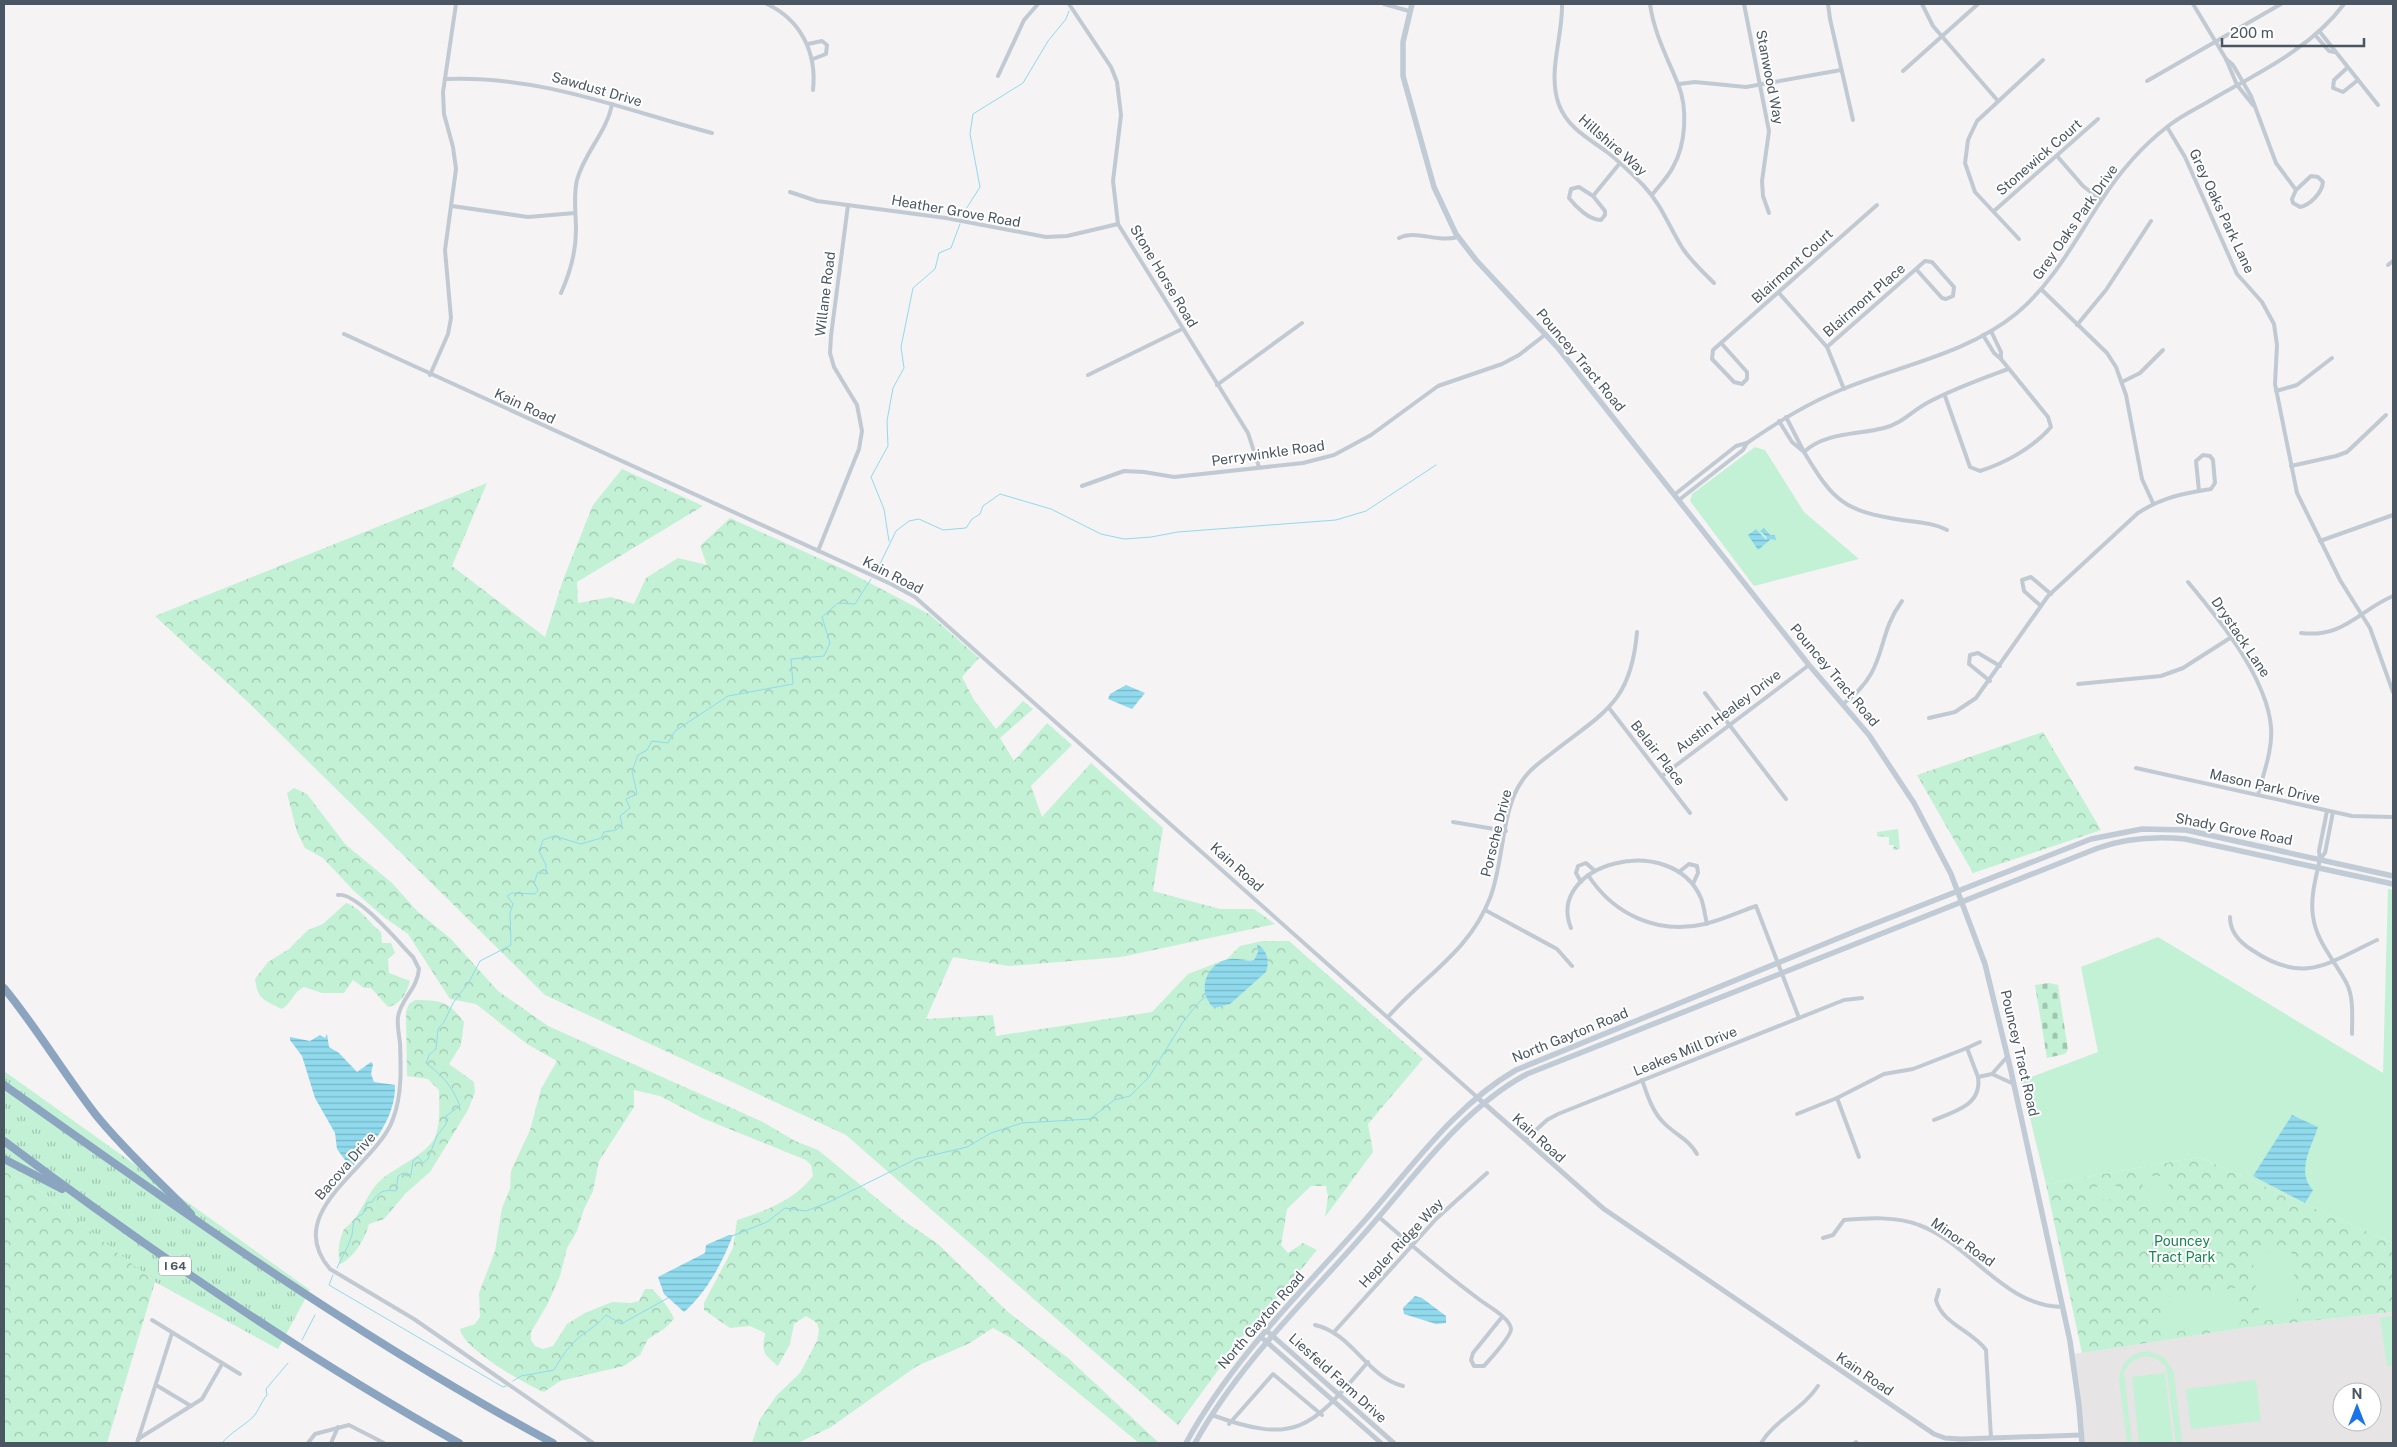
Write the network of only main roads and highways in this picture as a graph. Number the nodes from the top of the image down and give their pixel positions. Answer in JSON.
{"nodes":[{"id":1,"x":1412,"y":4,"type":"edge"},
{"id":2,"x":2393,"y":876,"type":"edge"},
{"id":3,"x":2393,"y":884,"type":"edge"},
{"id":4,"x":1958,"y":891,"type":"junction"},
{"id":5,"x":1962,"y":901,"type":"junction"},
{"id":6,"x":4,"y":988,"type":"edge"},
{"id":7,"x":4,"y":1085,"type":"edge"},
{"id":8,"x":4,"y":1141,"type":"edge"},
{"id":9,"x":4,"y":1159,"type":"edge"},
{"id":10,"x":75,"y":1195,"type":"junction"},
{"id":11,"x":205,"y":1228,"type":"junction"},
{"id":12,"x":459,"y":1443,"type":"edge"},
{"id":13,"x":553,"y":1443,"type":"edge"},
{"id":14,"x":1186,"y":1443,"type":"edge"},
{"id":15,"x":1195,"y":1443,"type":"edge"},
{"id":16,"x":2082,"y":1443,"type":"edge"}],
"edges":[{"from":1,"to":4,"type":"main road","name":"Pouncey Tract Road"},
{"from":2,"to":4,"type":"main road","name":"Shady Grove Road"},
{"from":3,"to":5,"type":"main road","name":"Shady Grove Road"},
{"from":4,"to":5,"type":"main road","name":"Pouncey Tract Road"},
{"from":4,"to":14,"type":"main road","name":"North Gayton Road"},
{"from":5,"to":15,"type":"main road","name":"North Gayton Road"},
{"from":5,"to":16,"type":"main road","name":"Pouncey Tract Road"},
{"from":6,"to":11,"type":"highway"},
{"from":7,"to":11,"type":"highway"},
{"from":8,"to":10,"type":"highway","number":"I 64"},
{"from":9,"to":10,"type":"highway"},
{"from":10,"to":12,"type":"highway","number":"I 64"},
{"from":11,"to":13,"type":"highway"}]}
